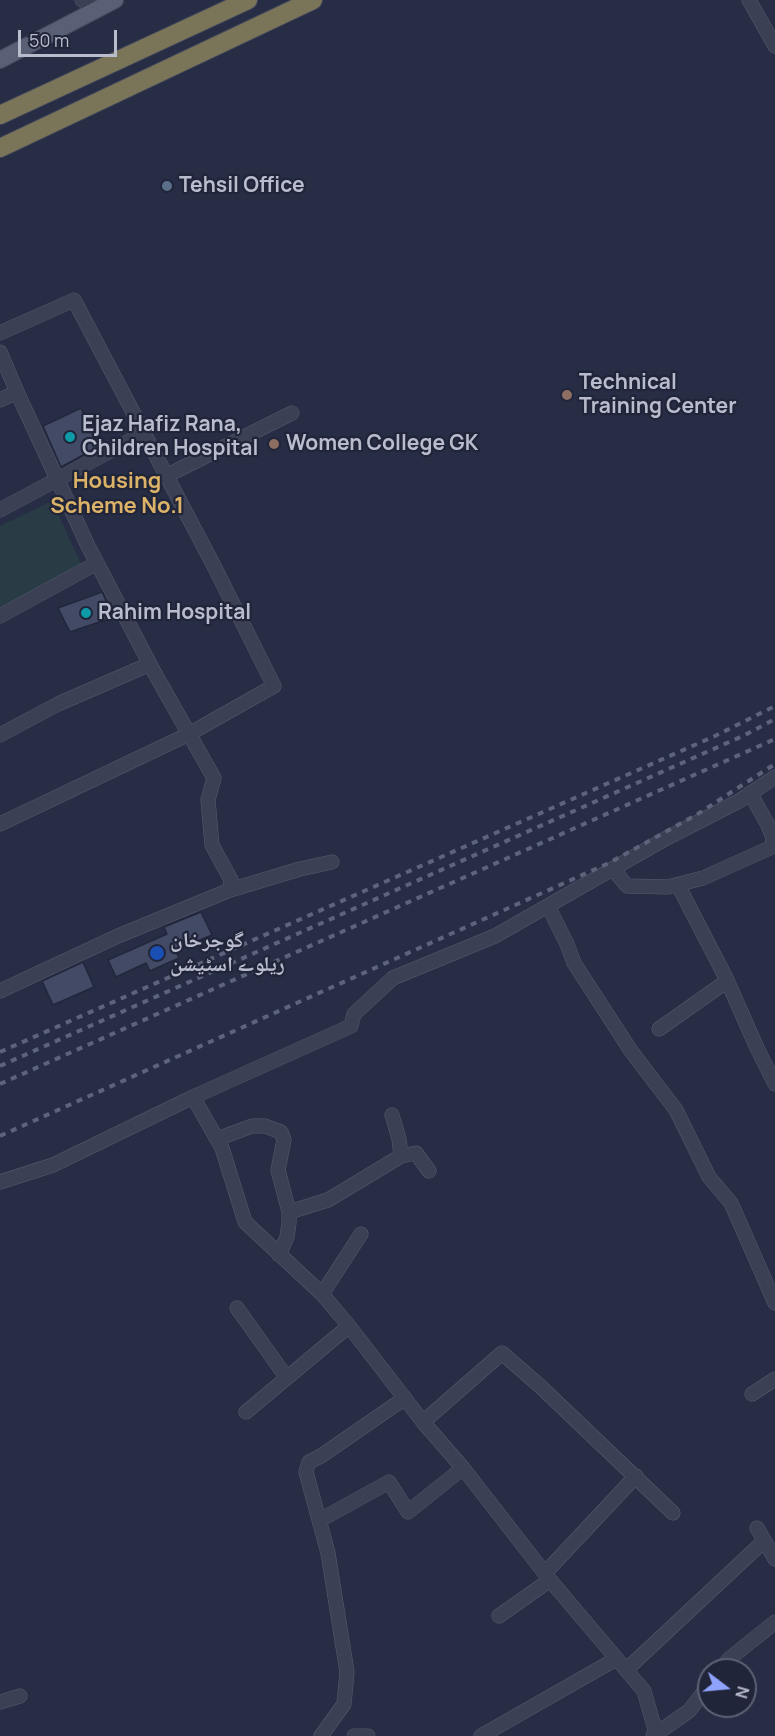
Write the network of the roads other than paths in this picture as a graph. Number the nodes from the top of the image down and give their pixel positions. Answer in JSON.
{"nodes":[{"id":1,"x":82,"y":0,"type":"edge"},
{"id":2,"x":115,"y":0,"type":"edge"},
{"id":3,"x":248,"y":0,"type":"edge"},
{"id":4,"x":313,"y":0,"type":"edge"},
{"id":5,"x":749,"y":0,"type":"edge"},
{"id":6,"x":96,"y":10,"type":"junction"},
{"id":7,"x":775,"y":46,"type":"edge"},
{"id":8,"x":0,"y":60,"type":"edge"},
{"id":9,"x":0,"y":115,"type":"edge"},
{"id":10,"x":0,"y":148,"type":"edge"},
{"id":11,"x":0,"y":333,"type":"edge"},
{"id":12,"x":0,"y":352,"type":"edge"},
{"id":13,"x":16,"y":392,"type":"junction"},
{"id":14,"x":0,"y":400,"type":"edge"},
{"id":15,"x":292,"y":413,"type":"dead end"},
{"id":16,"x":144,"y":433,"type":"junction"},
{"id":17,"x":166,"y":476,"type":"junction"},
{"id":18,"x":57,"y":479,"type":"junction"},
{"id":19,"x":0,"y":510,"type":"edge"},
{"id":20,"x":97,"y":563,"type":"junction"},
{"id":21,"x":0,"y":616,"type":"edge"},
{"id":22,"x":150,"y":664,"type":"junction"},
{"id":23,"x":189,"y":734,"type":"junction"},
{"id":24,"x":0,"y":735,"type":"edge"},
{"id":25,"x":775,"y":777,"type":"edge"},
{"id":26,"x":750,"y":793,"type":"junction"},
{"id":27,"x":0,"y":824,"type":"edge"},
{"id":28,"x":332,"y":862,"type":"dead end"},
{"id":29,"x":613,"y":869,"type":"junction"},
{"id":30,"x":678,"y":885,"type":"junction"},
{"id":31,"x":230,"y":890,"type":"junction"},
{"id":32,"x":549,"y":906,"type":"junction"},
{"id":33,"x":727,"y":981,"type":"junction"},
{"id":34,"x":0,"y":991,"type":"edge"},
{"id":35,"x":659,"y":1029,"type":"dead end"},
{"id":36,"x":775,"y":1084,"type":"edge"},
{"id":37,"x":194,"y":1096,"type":"junction"},
{"id":38,"x":392,"y":1115,"type":"dead end"},
{"id":39,"x":217,"y":1139,"type":"junction"},
{"id":40,"x":401,"y":1156,"type":"junction"},
{"id":41,"x":429,"y":1171,"type":"dead end"},
{"id":42,"x":0,"y":1182,"type":"edge"},
{"id":43,"x":289,"y":1212,"type":"junction"},
{"id":44,"x":361,"y":1234,"type":"dead end"},
{"id":45,"x":279,"y":1255,"type":"junction"},
{"id":46,"x":322,"y":1294,"type":"junction"},
{"id":47,"x":775,"y":1303,"type":"edge"},
{"id":48,"x":237,"y":1308,"type":"dead end"},
{"id":49,"x":349,"y":1326,"type":"junction"},
{"id":50,"x":287,"y":1378,"type":"junction"},
{"id":51,"x":775,"y":1380,"type":"edge"},
{"id":52,"x":752,"y":1394,"type":"dead end"},
{"id":53,"x":405,"y":1398,"type":"junction"},
{"id":54,"x":246,"y":1412,"type":"dead end"},
{"id":55,"x":423,"y":1422,"type":"junction"},
{"id":56,"x":463,"y":1468,"type":"junction"},
{"id":57,"x":636,"y":1476,"type":"junction"},
{"id":58,"x":673,"y":1513,"type":"dead end"},
{"id":59,"x":320,"y":1520,"type":"junction"},
{"id":60,"x":757,"y":1528,"type":"dead end"},
{"id":61,"x":764,"y":1541,"type":"junction"},
{"id":62,"x":775,"y":1560,"type":"edge"},
{"id":63,"x":547,"y":1577,"type":"junction"},
{"id":64,"x":499,"y":1616,"type":"dead end"},
{"id":65,"x":775,"y":1622,"type":"edge"},
{"id":66,"x":730,"y":1658,"type":"edge"},
{"id":67,"x":616,"y":1659,"type":"junction"},
{"id":68,"x":626,"y":1670,"type":"junction"},
{"id":69,"x":20,"y":1696,"type":"dead end"},
{"id":70,"x":697,"y":1700,"type":"edge"},
{"id":71,"x":0,"y":1702,"type":"edge"},
{"id":72,"x":655,"y":1735,"type":"edge"},
{"id":73,"x":321,"y":1736,"type":"edge"},
{"id":74,"x":354,"y":1736,"type":"edge"},
{"id":75,"x":368,"y":1736,"type":"edge"},
{"id":76,"x":481,"y":1736,"type":"edge"}],
"edges":[{"from":1,"to":6,"type":"street"},
{"from":2,"to":6,"type":"main road"},
{"from":3,"to":9,"type":"highway"},
{"from":4,"to":10,"type":"highway"},
{"from":5,"to":7,"type":"street"},
{"from":6,"to":8,"type":"main road"},
{"from":11,"to":16,"type":"street"},
{"from":12,"to":13,"type":"street"},
{"from":13,"to":14,"type":"street"},
{"from":13,"to":18,"type":"street"},
{"from":15,"to":17,"type":"street"},
{"from":16,"to":17,"type":"street"},
{"from":16,"to":18,"type":"street"},
{"from":17,"to":23,"type":"street"},
{"from":18,"to":19,"type":"street"},
{"from":18,"to":20,"type":"street"},
{"from":20,"to":21,"type":"street"},
{"from":20,"to":22,"type":"street"},
{"from":22,"to":23,"type":"street"},
{"from":22,"to":24,"type":"street"},
{"from":23,"to":27,"type":"street"},
{"from":23,"to":31,"type":"street"},
{"from":25,"to":26,"type":"street"},
{"from":26,"to":29,"type":"street"},
{"from":26,"to":30,"type":"street"},
{"from":28,"to":31,"type":"street"},
{"from":29,"to":30,"type":"street"},
{"from":29,"to":32,"type":"street"},
{"from":30,"to":33,"type":"street"},
{"from":31,"to":34,"type":"street"},
{"from":32,"to":37,"type":"street"},
{"from":32,"to":47,"type":"street"},
{"from":33,"to":35,"type":"street"},
{"from":33,"to":36,"type":"street"},
{"from":37,"to":39,"type":"street"},
{"from":37,"to":42,"type":"street"},
{"from":38,"to":40,"type":"street"},
{"from":39,"to":43,"type":"street"},
{"from":39,"to":45,"type":"street"},
{"from":40,"to":41,"type":"street"},
{"from":40,"to":43,"type":"street"},
{"from":43,"to":45,"type":"street"},
{"from":44,"to":46,"type":"street"},
{"from":45,"to":46,"type":"street"},
{"from":46,"to":49,"type":"street"},
{"from":48,"to":50,"type":"street"},
{"from":49,"to":50,"type":"street"},
{"from":49,"to":53,"type":"street"},
{"from":50,"to":54,"type":"street"},
{"from":51,"to":52,"type":"street"},
{"from":53,"to":55,"type":"street"},
{"from":53,"to":59,"type":"street"},
{"from":55,"to":56,"type":"street"},
{"from":55,"to":57,"type":"street"},
{"from":56,"to":59,"type":"street"},
{"from":56,"to":63,"type":"street"},
{"from":57,"to":58,"type":"street"},
{"from":57,"to":63,"type":"street"},
{"from":59,"to":73,"type":"street"},
{"from":60,"to":61,"type":"street"},
{"from":61,"to":62,"type":"street"},
{"from":61,"to":68,"type":"street"},
{"from":63,"to":64,"type":"street"},
{"from":63,"to":67,"type":"street"},
{"from":65,"to":66,"type":"street"},
{"from":67,"to":68,"type":"street"},
{"from":67,"to":76,"type":"street"},
{"from":68,"to":72,"type":"street"},
{"from":69,"to":71,"type":"street"},
{"from":70,"to":72,"type":"street"},
{"from":74,"to":75,"type":"street"}]}
